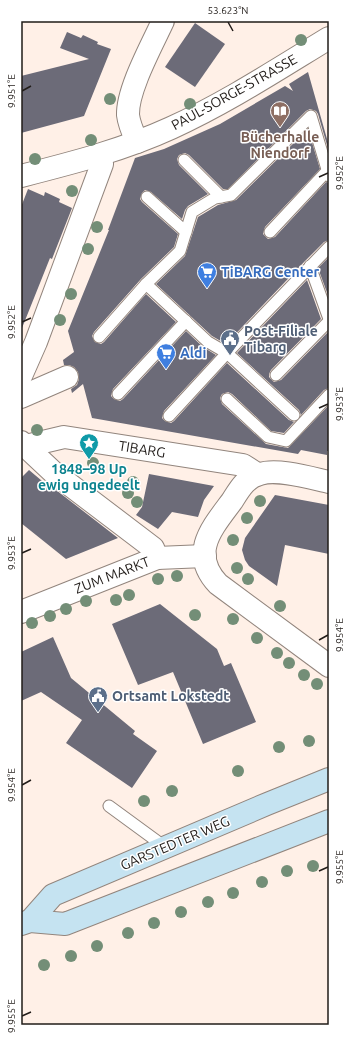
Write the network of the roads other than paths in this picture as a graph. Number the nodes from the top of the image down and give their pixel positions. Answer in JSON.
{"nodes":[{"id":1,"x":163,"y":21,"type":"edge"},
{"id":2,"x":329,"y":38,"type":"edge"},
{"id":3,"x":136,"y":142,"type":"junction"},
{"id":4,"x":100,"y":155,"type":"junction"},
{"id":5,"x":184,"y":160,"type":"dead end"},
{"id":6,"x":328,"y":174,"type":"edge"},
{"id":7,"x":21,"y":176,"type":"edge"},
{"id":8,"x":146,"y":196,"type":"dead end"},
{"id":9,"x":221,"y":197,"type":"junction"},
{"id":10,"x":186,"y":232,"type":"junction"},
{"id":11,"x":270,"y":232,"type":"dead end"},
{"id":12,"x":329,"y":247,"type":"edge"},
{"id":13,"x":310,"y":266,"type":"junction"},
{"id":14,"x":146,"y":284,"type":"junction"},
{"id":15,"x":329,"y":320,"type":"edge"},
{"id":16,"x":186,"y":321,"type":"junction"},
{"id":17,"x":99,"y":337,"type":"dead end"},
{"id":18,"x":227,"y":353,"type":"junction"},
{"id":19,"x":21,"y":376,"type":"edge"},
{"id":20,"x":276,"y":376,"type":"dead end"},
{"id":21,"x":68,"y":377,"type":"dead end"},
{"id":22,"x":118,"y":394,"type":"dead end"},
{"id":23,"x":329,"y":394,"type":"edge"},
{"id":24,"x":21,"y":397,"type":"edge"},
{"id":25,"x":227,"y":399,"type":"dead end"},
{"id":26,"x":294,"y":415,"type":"dead end"},
{"id":27,"x":169,"y":416,"type":"dead end"},
{"id":28,"x":23,"y":444,"type":"edge"},
{"id":29,"x":257,"y":474,"type":"junction"},
{"id":30,"x":329,"y":482,"type":"edge"},
{"id":31,"x":205,"y":556,"type":"junction"},
{"id":32,"x":157,"y":558,"type":"junction"},
{"id":33,"x":21,"y":612,"type":"edge"},
{"id":34,"x":329,"y":666,"type":"edge"},
{"id":35,"x":329,"y":779,"type":"edge"},
{"id":36,"x":110,"y":806,"type":"dead end"},
{"id":37,"x":329,"y":821,"type":"edge"},
{"id":38,"x":165,"y":847,"type":"junction"},
{"id":39,"x":25,"y":922,"type":"edge"}],
"edges":[{"from":1,"to":3,"type":"street"},
{"from":2,"to":3,"type":"street","name":"PAUL-SORGE-STRASSE"},
{"from":3,"to":4,"type":"street","name":"PAUL-SORGE-STRASSE"},
{"from":4,"to":7,"type":"street","name":"PAUL-SORGE-STRASSE"},
{"from":4,"to":19,"type":"street"},
{"from":5,"to":9,"type":"lane"},
{"from":6,"to":9,"type":"lane"},
{"from":6,"to":11,"type":"lane"},
{"from":8,"to":10,"type":"lane"},
{"from":9,"to":10,"type":"lane"},
{"from":10,"to":14,"type":"lane"},
{"from":12,"to":13,"type":"lane"},
{"from":13,"to":15,"type":"lane"},
{"from":13,"to":18,"type":"lane"},
{"from":14,"to":16,"type":"lane"},
{"from":14,"to":17,"type":"lane"},
{"from":15,"to":20,"type":"lane"},
{"from":16,"to":18,"type":"lane"},
{"from":16,"to":22,"type":"lane"},
{"from":18,"to":26,"type":"lane"},
{"from":18,"to":27,"type":"lane"},
{"from":21,"to":24,"type":"street"},
{"from":23,"to":25,"type":"lane"},
{"from":28,"to":29,"type":"street","name":"TIBARG"},
{"from":28,"to":32,"type":"street","name":"TIBARG"},
{"from":29,"to":30,"type":"street"},
{"from":29,"to":31,"type":"street"},
{"from":31,"to":32,"type":"street","name":"ZUM MARKT"},
{"from":31,"to":34,"type":"street"},
{"from":32,"to":33,"type":"street","name":"ZUM MARKT"},
{"from":35,"to":38,"type":"main road","name":"GARSTEDTER WEG"},
{"from":36,"to":38,"type":"lane"},
{"from":37,"to":39,"type":"main road","name":"GARSTEDTER WEG"},
{"from":38,"to":39,"type":"main road","name":"GARSTEDTER WEG"}]}
